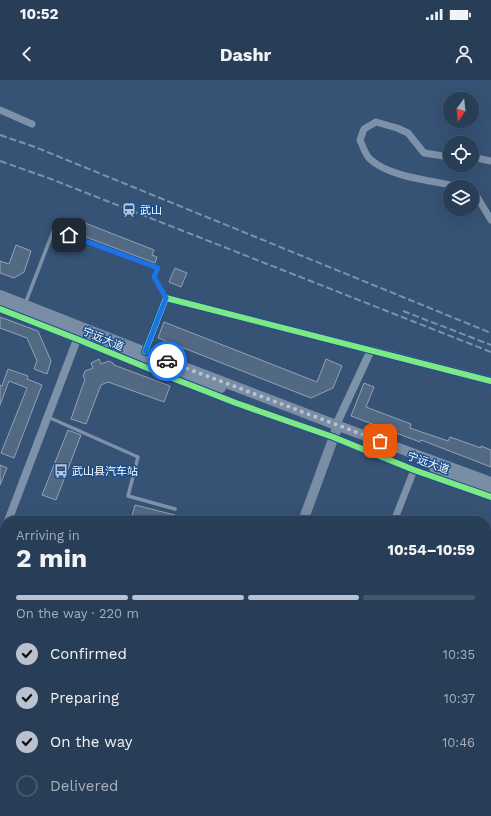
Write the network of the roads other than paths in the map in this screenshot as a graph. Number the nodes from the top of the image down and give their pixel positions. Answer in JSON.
{"nodes":[{"id":1,"x":0,"y":110,"type":"edge"},
{"id":2,"x":32,"y":124,"type":"dead end"},
{"id":3,"x":443,"y":156,"type":"edge"},
{"id":4,"x":479,"y":158,"type":"edge"},
{"id":5,"x":491,"y":161,"type":"edge"},
{"id":6,"x":443,"y":183,"type":"edge"},
{"id":7,"x":479,"y":200,"type":"edge"},
{"id":8,"x":491,"y":220,"type":"edge"},
{"id":9,"x":0,"y":295,"type":"edge"},
{"id":10,"x":166,"y":298,"type":"junction"},
{"id":11,"x":0,"y":304,"type":"edge"},
{"id":12,"x":25,"y":304,"type":"junction"},
{"id":13,"x":0,"y":309,"type":"edge"},
{"id":14,"x":80,"y":333,"type":"junction"},
{"id":15,"x":371,"y":350,"type":"junction"},
{"id":16,"x":145,"y":352,"type":"junction"},
{"id":17,"x":491,"y":381,"type":"edge"},
{"id":18,"x":48,"y":417,"type":"junction"},
{"id":19,"x":335,"y":431,"type":"junction"},
{"id":20,"x":414,"y":470,"type":"junction"},
{"id":21,"x":491,"y":482,"type":"edge"},
{"id":22,"x":491,"y":490,"type":"edge"},
{"id":23,"x":491,"y":497,"type":"edge"},
{"id":24,"x":176,"y":509,"type":"dead end"},
{"id":25,"x":10,"y":516,"type":"edge"},
{"id":26,"x":305,"y":516,"type":"edge"},
{"id":27,"x":396,"y":516,"type":"edge"}],
"edges":[{"from":1,"to":2,"type":"street"},
{"from":3,"to":6,"type":"street"},
{"from":4,"to":5,"type":"street"},
{"from":7,"to":8,"type":"street"},
{"from":9,"to":12,"type":"main road","name":"宁远大道"},
{"from":10,"to":12,"type":"lane"},
{"from":10,"to":15,"type":"street"},
{"from":10,"to":16,"type":"street"},
{"from":11,"to":14,"type":"main road","name":"宁远大道"},
{"from":12,"to":14,"type":"main road","name":"宁远大道"},
{"from":13,"to":14,"type":"street","name":"宁远大道"},
{"from":14,"to":16,"type":"main road","name":"宁远大道"},
{"from":14,"to":18,"type":"street"},
{"from":14,"to":19,"type":"main road","name":"宁远大道"},
{"from":15,"to":17,"type":"street"},
{"from":15,"to":19,"type":"street"},
{"from":16,"to":19,"type":"main road","name":"宁远大道"},
{"from":18,"to":24,"type":"lane"},
{"from":18,"to":25,"type":"street"},
{"from":19,"to":20,"type":"street","name":"宁远大道"},
{"from":19,"to":21,"type":"main road","name":"宁远大道"},
{"from":19,"to":22,"type":"main road","name":"宁远大道"},
{"from":19,"to":26,"type":"main road"},
{"from":20,"to":23,"type":"street","name":"宁远大道"},
{"from":20,"to":27,"type":"street"}]}
